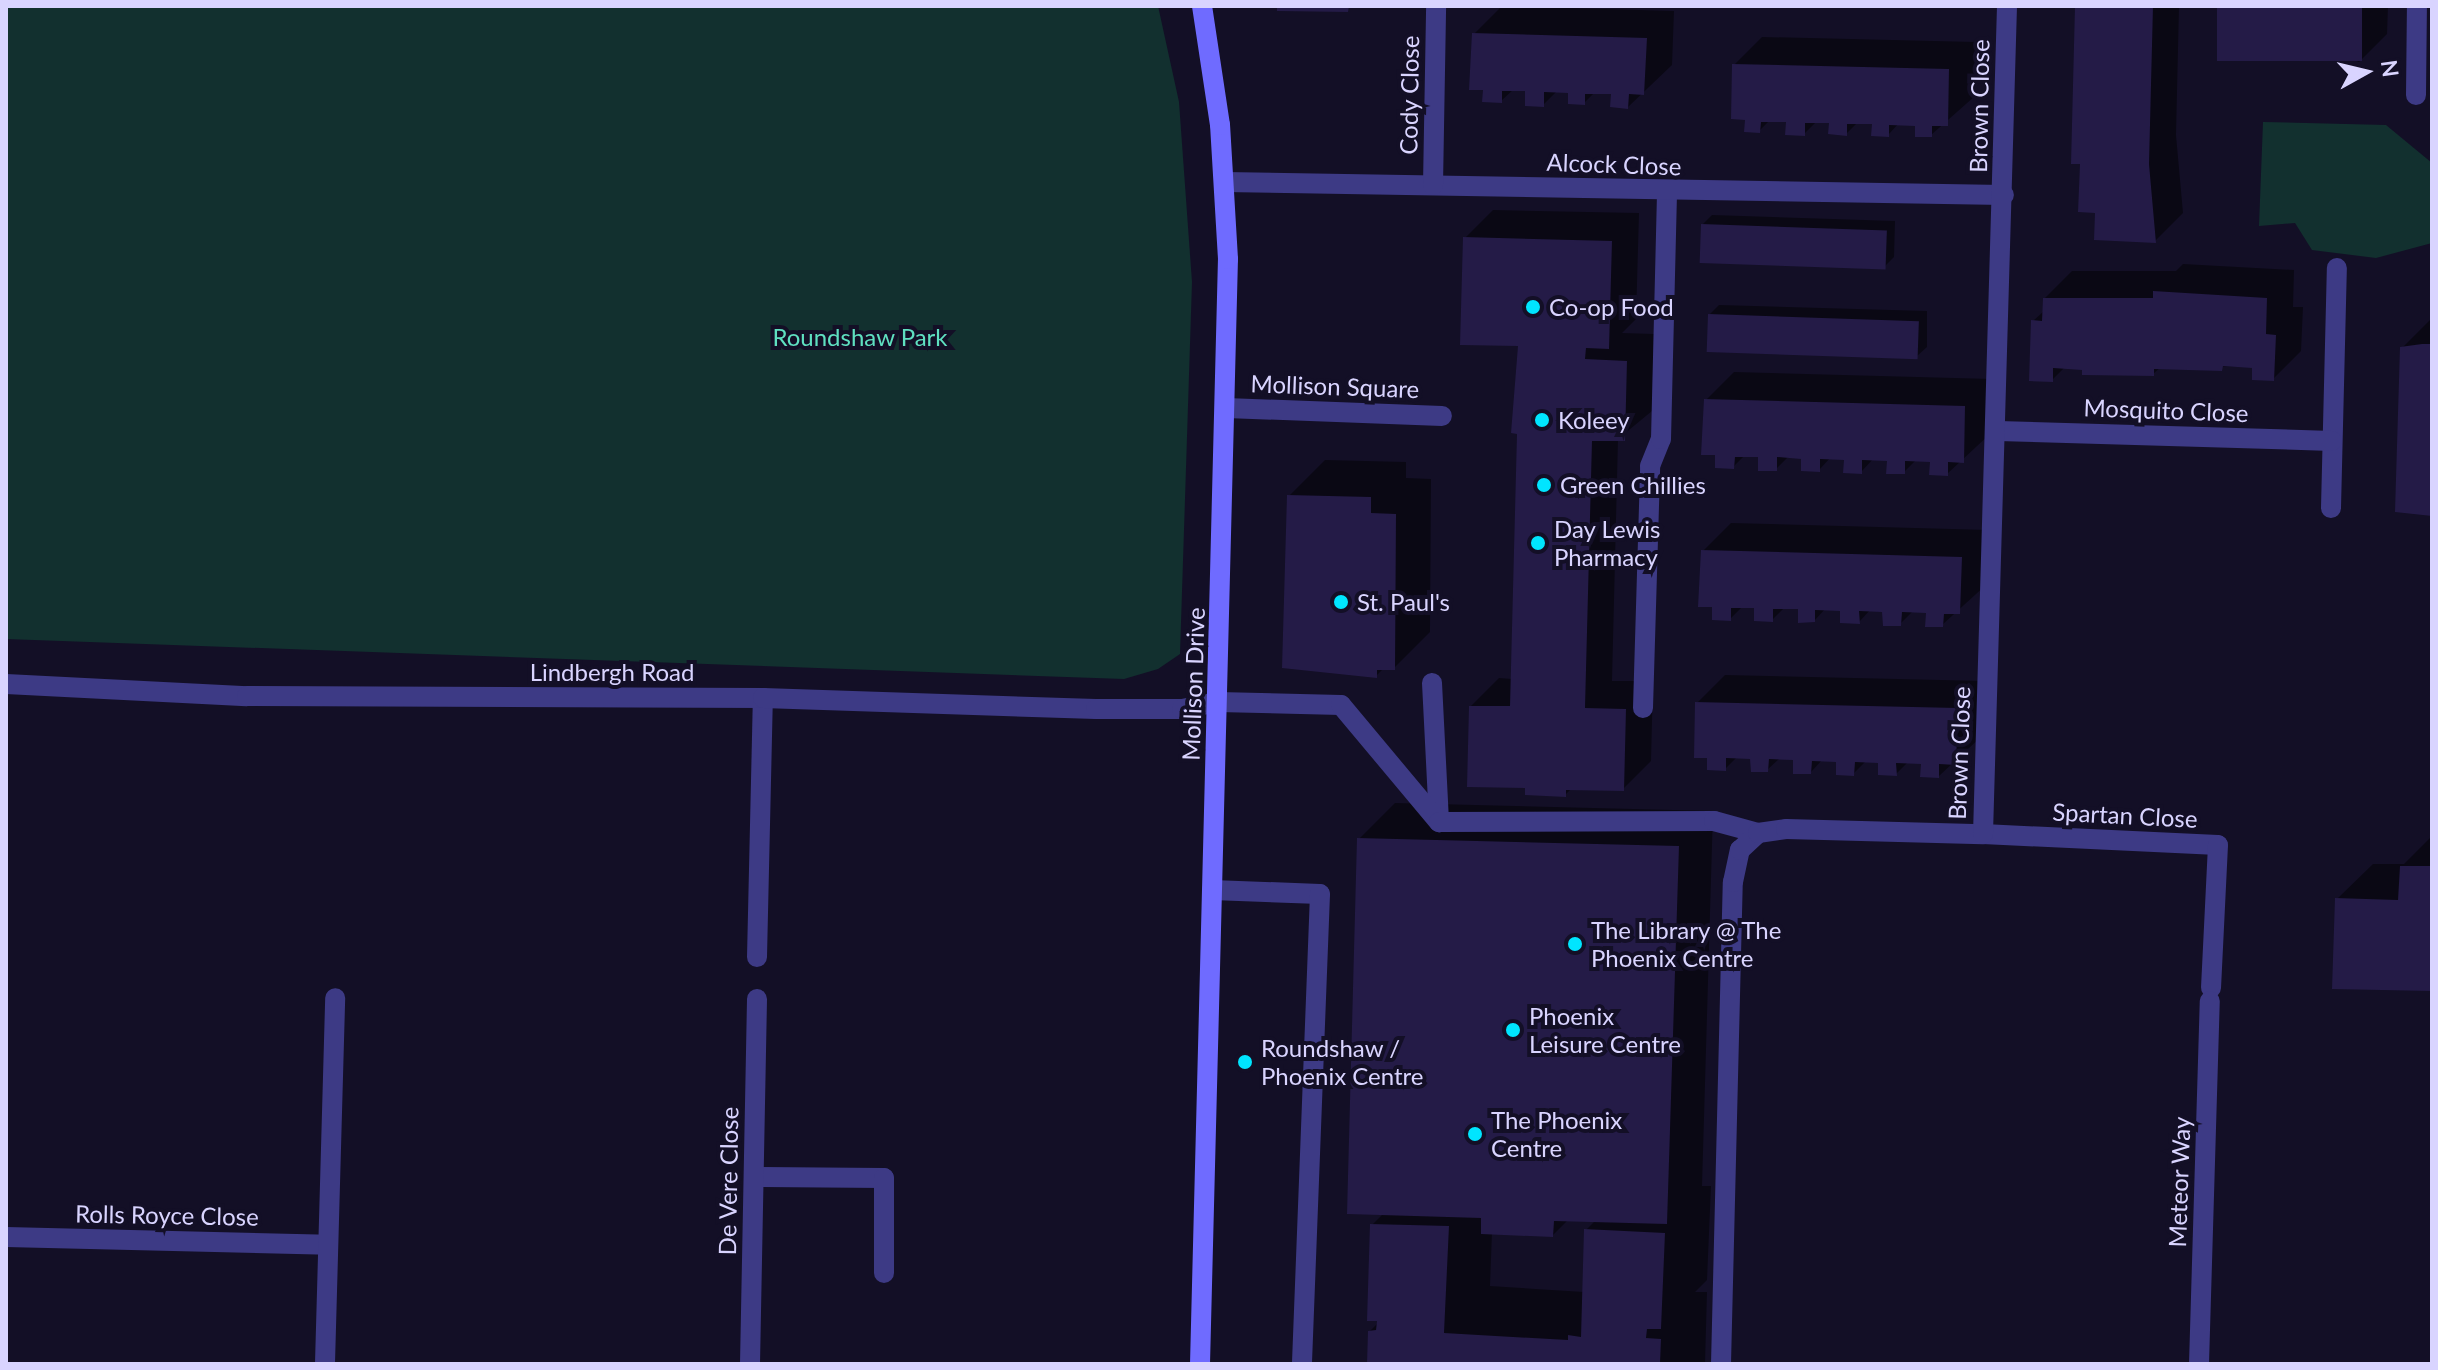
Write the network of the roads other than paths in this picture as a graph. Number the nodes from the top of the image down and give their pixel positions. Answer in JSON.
{"nodes":[{"id":1,"x":1202,"y":6,"type":"edge"},
{"id":2,"x":1436,"y":6,"type":"edge"},
{"id":3,"x":2007,"y":6,"type":"edge"},
{"id":4,"x":2417,"y":6,"type":"edge"},
{"id":5,"x":2416,"y":95,"type":"dead end"},
{"id":6,"x":1224,"y":182,"type":"junction"},
{"id":7,"x":1433,"y":185,"type":"junction"},
{"id":8,"x":1667,"y":192,"type":"junction"},
{"id":9,"x":2004,"y":195,"type":"junction"},
{"id":10,"x":2337,"y":268,"type":"dead end"},
{"id":11,"x":1226,"y":408,"type":"junction"},
{"id":12,"x":1442,"y":416,"type":"dead end"},
{"id":13,"x":1998,"y":431,"type":"junction"},
{"id":14,"x":2332,"y":441,"type":"junction"},
{"id":15,"x":2331,"y":508,"type":"dead end"},
{"id":16,"x":1432,"y":683,"type":"dead end"},
{"id":17,"x":6,"y":684,"type":"edge"},
{"id":18,"x":763,"y":698,"type":"junction"},
{"id":19,"x":1218,"y":702,"type":"junction"},
{"id":20,"x":1643,"y":708,"type":"dead end"},
{"id":21,"x":1439,"y":822,"type":"junction"},
{"id":22,"x":1758,"y":833,"type":"junction"},
{"id":23,"x":1983,"y":834,"type":"junction"},
{"id":24,"x":1212,"y":890,"type":"junction"},
{"id":25,"x":757,"y":957,"type":"dead end"},
{"id":26,"x":2210,"y":994,"type":"joint"},
{"id":27,"x":335,"y":998,"type":"dead end"},
{"id":28,"x":757,"y":999,"type":"dead end"},
{"id":29,"x":755,"y":1177,"type":"junction"},
{"id":30,"x":6,"y":1237,"type":"edge"},
{"id":31,"x":328,"y":1245,"type":"junction"},
{"id":32,"x":884,"y":1273,"type":"dead end"},
{"id":33,"x":325,"y":1363,"type":"edge"},
{"id":34,"x":750,"y":1364,"type":"edge"},
{"id":35,"x":1200,"y":1364,"type":"edge"},
{"id":36,"x":1302,"y":1364,"type":"edge"},
{"id":37,"x":1721,"y":1364,"type":"edge"},
{"id":38,"x":2199,"y":1364,"type":"edge"}],
"edges":[{"from":1,"to":6,"type":"main road","name":"Mollison Drive"},
{"from":2,"to":7,"type":"street","name":"Cody Close"},
{"from":3,"to":9,"type":"street","name":"Brown Close"},
{"from":4,"to":5,"type":"street"},
{"from":6,"to":7,"type":"street","name":"Alcock Close"},
{"from":6,"to":11,"type":"main road","name":"Mollison Drive"},
{"from":7,"to":8,"type":"street","name":"Alcock Close"},
{"from":8,"to":9,"type":"street","name":"Alcock Close"},
{"from":8,"to":20,"type":"street"},
{"from":9,"to":13,"type":"street","name":"Brown Close"},
{"from":10,"to":14,"type":"street"},
{"from":11,"to":12,"type":"street","name":"Mollison Square"},
{"from":11,"to":19,"type":"main road","name":"Mollison Drive"},
{"from":13,"to":14,"type":"street","name":"Mosquito Close"},
{"from":13,"to":23,"type":"street","name":"Brown Close"},
{"from":14,"to":15,"type":"street"},
{"from":16,"to":21,"type":"street"},
{"from":17,"to":18,"type":"street","name":"Lindbergh Road"},
{"from":18,"to":19,"type":"street","name":"Lindbergh Road"},
{"from":18,"to":25,"type":"street"},
{"from":19,"to":21,"type":"street","name":"Lindbergh Road"},
{"from":19,"to":24,"type":"main road","name":"Mollison Drive"},
{"from":21,"to":22,"type":"street"},
{"from":22,"to":23,"type":"street","name":"Brown Close"},
{"from":22,"to":37,"type":"street"},
{"from":23,"to":26,"type":"street","name":"Spartan Close"},
{"from":24,"to":35,"type":"main road","name":"Mollison Drive"},
{"from":24,"to":36,"type":"street"},
{"from":26,"to":38,"type":"street","name":"Meteor Way"},
{"from":27,"to":31,"type":"street"},
{"from":28,"to":29,"type":"street","name":"De Vere Close"},
{"from":29,"to":32,"type":"street"},
{"from":29,"to":34,"type":"street","name":"De Vere Close"},
{"from":30,"to":31,"type":"street","name":"Rolls Royce Close"},
{"from":31,"to":33,"type":"street"}]}
